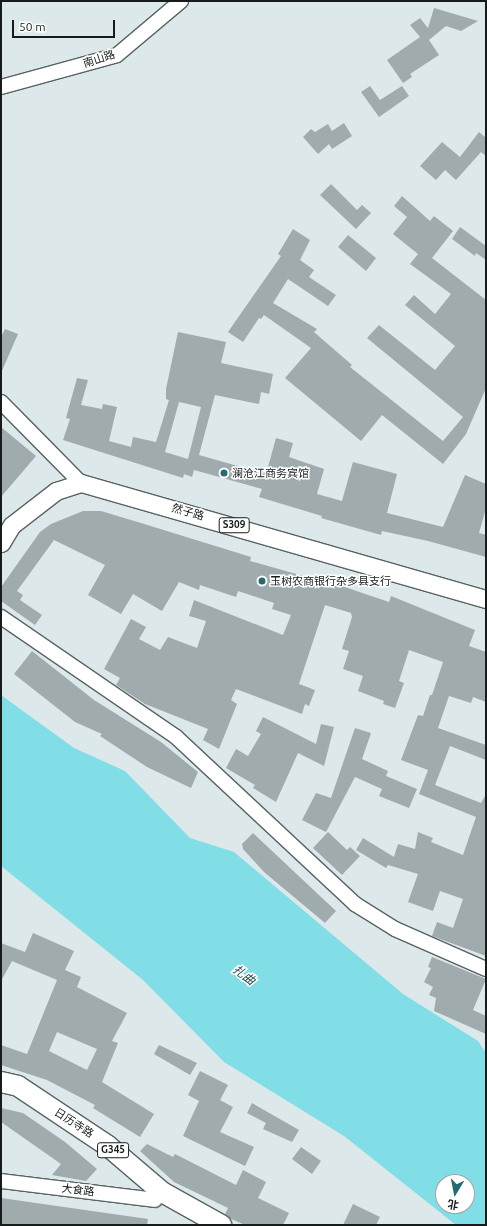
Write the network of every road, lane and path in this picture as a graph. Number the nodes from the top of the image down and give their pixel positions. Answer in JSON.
{"nodes":[{"id":1,"x":181,"y":1,"type":"edge"},
{"id":2,"x":1,"y":87,"type":"edge"},
{"id":3,"x":1,"y":402,"type":"edge"},
{"id":4,"x":81,"y":483,"type":"junction"},
{"id":5,"x":1,"y":543,"type":"edge"},
{"id":6,"x":486,"y":599,"type":"edge"},
{"id":7,"x":1,"y":617,"type":"edge"},
{"id":8,"x":486,"y":969,"type":"edge"},
{"id":9,"x":1,"y":1082,"type":"edge"},
{"id":10,"x":1,"y":1092,"type":"edge"},
{"id":11,"x":1,"y":1181,"type":"edge"},
{"id":12,"x":155,"y":1200,"type":"junction"},
{"id":13,"x":198,"y":1225,"type":"edge"},
{"id":14,"x":221,"y":1225,"type":"edge"}],
"edges":[{"from":1,"to":2,"type":"street","name":"南山路"},
{"from":3,"to":4,"type":"street"},
{"from":4,"to":5,"type":"main road"},
{"from":4,"to":6,"type":"main road","name":"然子路","number":"S309"},
{"from":7,"to":8,"type":"street"},
{"from":9,"to":14,"type":"highway","name":"日历寺路","number":"G345"},
{"from":10,"to":12,"type":"highway","name":"日历寺路","number":"G345"},
{"from":11,"to":12,"type":"street","name":"大食路"},
{"from":12,"to":13,"type":"highway","name":"日历寺路","number":"G345"}]}
